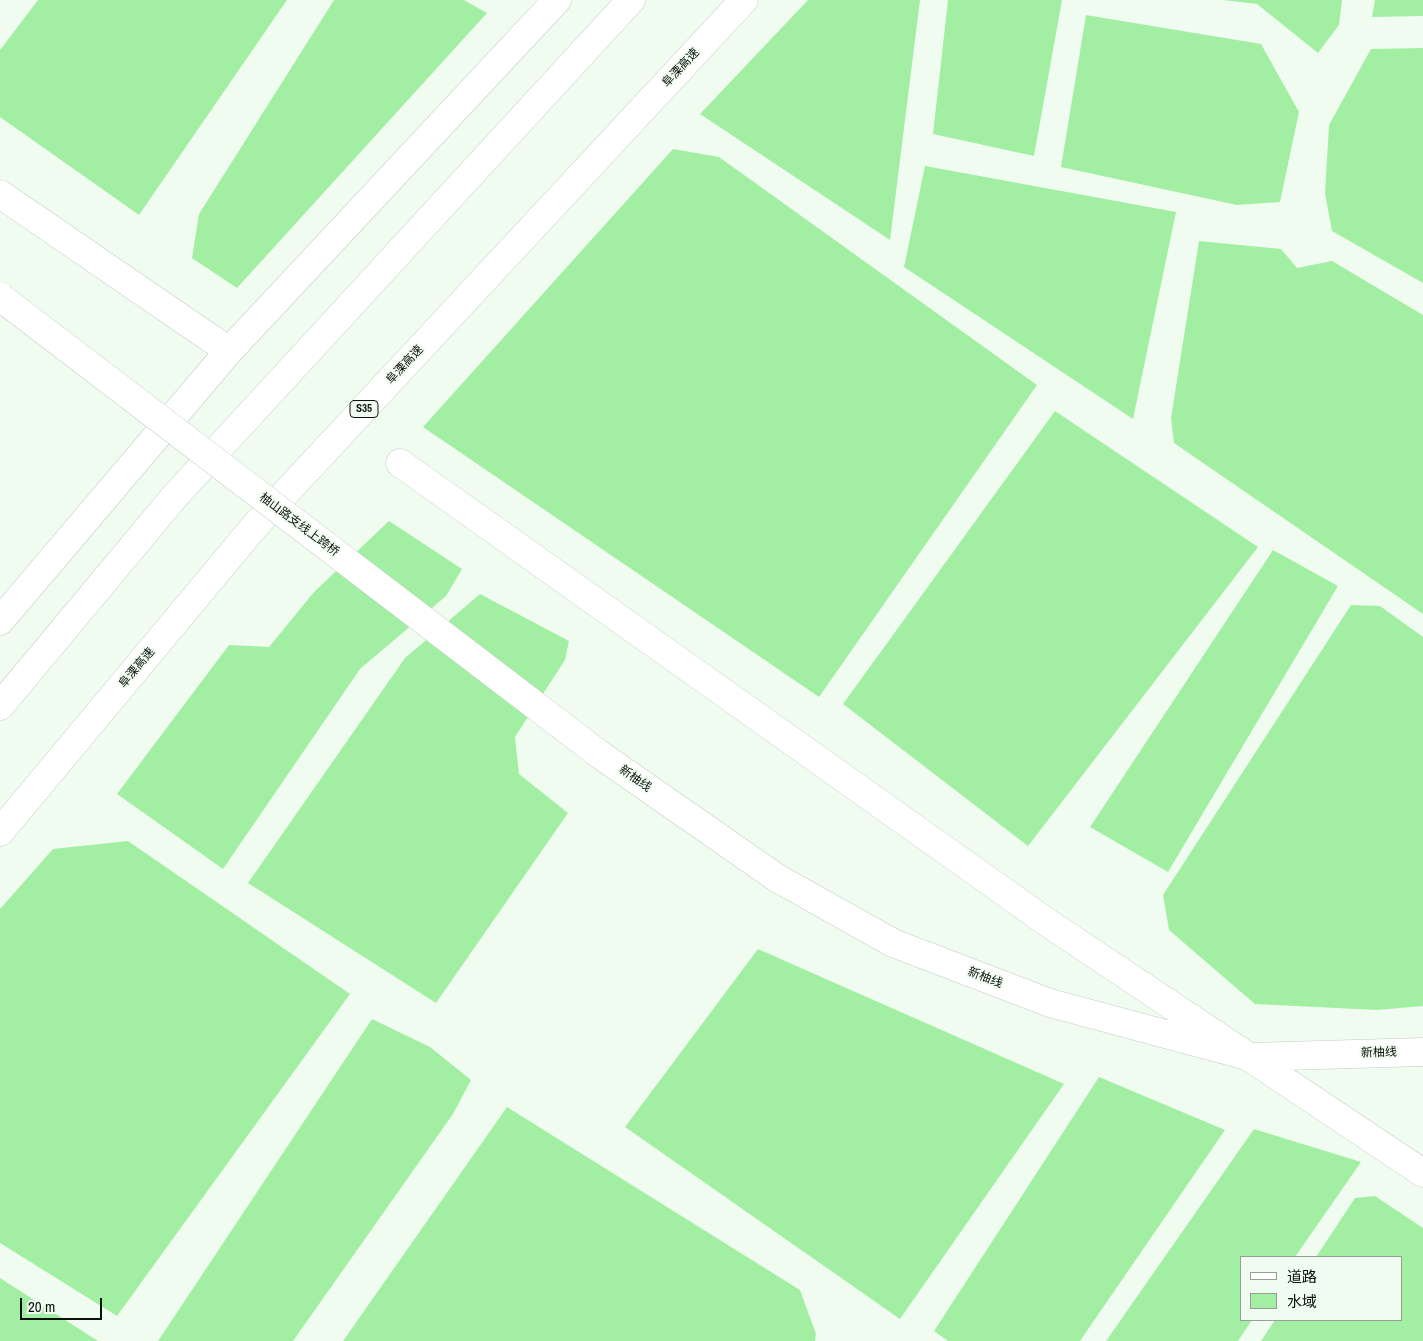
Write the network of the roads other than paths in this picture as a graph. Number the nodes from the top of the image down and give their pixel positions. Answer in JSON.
{"nodes":[{"id":1,"x":557,"y":0,"type":"edge"},
{"id":2,"x":631,"y":0,"type":"edge"},
{"id":3,"x":744,"y":0,"type":"edge"},
{"id":4,"x":0,"y":194,"type":"edge"},
{"id":5,"x":0,"y":297,"type":"edge"},
{"id":6,"x":229,"y":351,"type":"junction"},
{"id":7,"x":400,"y":463,"type":"dead end"},
{"id":8,"x":0,"y":621,"type":"edge"},
{"id":9,"x":0,"y":706,"type":"edge"},
{"id":10,"x":599,"y":754,"type":"joint"},
{"id":11,"x":0,"y":832,"type":"edge"},
{"id":12,"x":1423,"y":1052,"type":"edge"},
{"id":13,"x":1251,"y":1057,"type":"junction"},
{"id":14,"x":1423,"y":1173,"type":"edge"}],
"edges":[{"from":1,"to":6,"type":"main road"},
{"from":2,"to":9,"type":"main road"},
{"from":3,"to":11,"type":"main road","name":"阜溧高速","number":"S35"},
{"from":4,"to":6,"type":"main road"},
{"from":5,"to":10,"type":"main road","name":"柚山路支线上跨桥","bridge":true},
{"from":6,"to":8,"type":"main road"},
{"from":7,"to":13,"type":"main road"},
{"from":10,"to":13,"type":"main road","name":"新柚线"},
{"from":12,"to":13,"type":"main road","name":"新柚线"},
{"from":13,"to":14,"type":"main road"}]}
